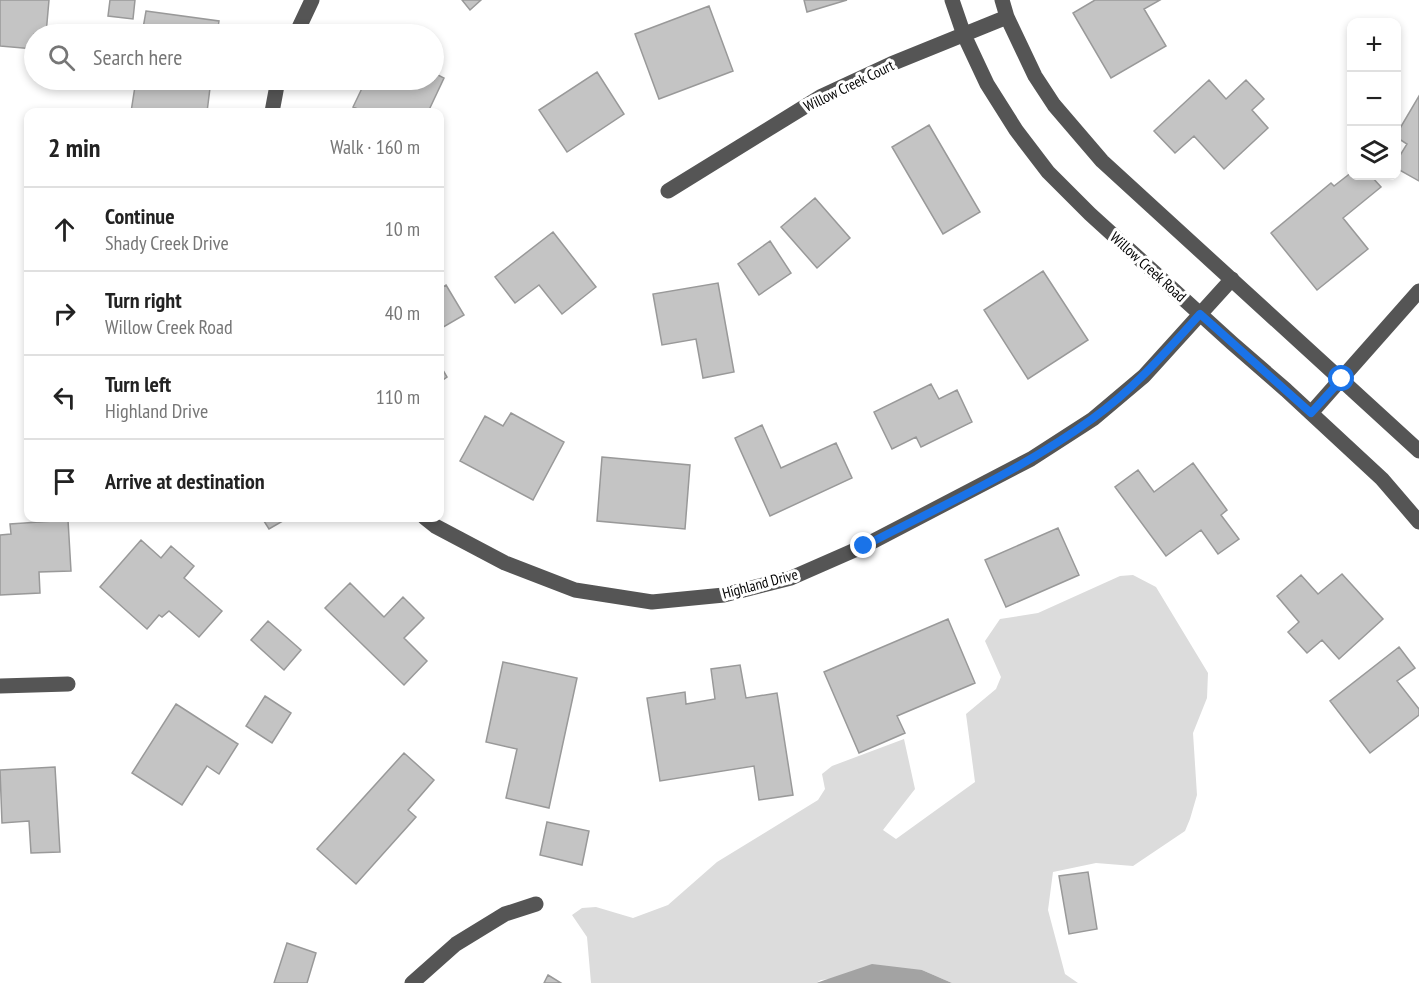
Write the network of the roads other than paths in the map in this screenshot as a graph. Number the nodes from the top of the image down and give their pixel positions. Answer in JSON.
{"nodes":[{"id":1,"x":312,"y":0,"type":"edge"},
{"id":2,"x":952,"y":0,"type":"edge"},
{"id":3,"x":1002,"y":0,"type":"edge"},
{"id":4,"x":1007,"y":17,"type":"junction"},
{"id":5,"x":301,"y":24,"type":"edge"},
{"id":6,"x":964,"y":35,"type":"junction"},
{"id":7,"x":276,"y":90,"type":"edge"},
{"id":8,"x":273,"y":108,"type":"edge"},
{"id":9,"x":668,"y":191,"type":"dead end"},
{"id":10,"x":1232,"y":279,"type":"junction"},
{"id":11,"x":1419,"y":291,"type":"edge"},
{"id":12,"x":1200,"y":314,"type":"junction"},
{"id":13,"x":1342,"y":379,"type":"junction"},
{"id":14,"x":1311,"y":413,"type":"junction"},
{"id":15,"x":1419,"y":450,"type":"edge"},
{"id":16,"x":430,"y":522,"type":"edge"},
{"id":17,"x":1419,"y":522,"type":"edge"},
{"id":18,"x":68,"y":684,"type":"dead end"},
{"id":19,"x":0,"y":686,"type":"edge"},
{"id":20,"x":536,"y":904,"type":"dead end"},
{"id":21,"x":412,"y":983,"type":"edge"}],
"edges":[{"from":1,"to":5,"type":"street"},
{"from":2,"to":6,"type":"street","name":"Willow Creek Road"},
{"from":3,"to":4,"type":"street"},
{"from":4,"to":6,"type":"street","name":"Willow Creek Court"},
{"from":4,"to":10,"type":"street"},
{"from":6,"to":9,"type":"street","name":"Willow Creek Court"},
{"from":6,"to":12,"type":"street","name":"Willow Creek Road"},
{"from":7,"to":8,"type":"street"},
{"from":10,"to":12,"type":"street","name":"Highland Drive"},
{"from":10,"to":13,"type":"street"},
{"from":11,"to":13,"type":"street"},
{"from":12,"to":14,"type":"street","name":"Willow Creek Road"},
{"from":12,"to":16,"type":"street","name":"Highland Drive"},
{"from":13,"to":14,"type":"street"},
{"from":13,"to":15,"type":"street"},
{"from":14,"to":17,"type":"street","name":"Willow Creek Road"},
{"from":18,"to":19,"type":"street"},
{"from":20,"to":21,"type":"street"}]}
